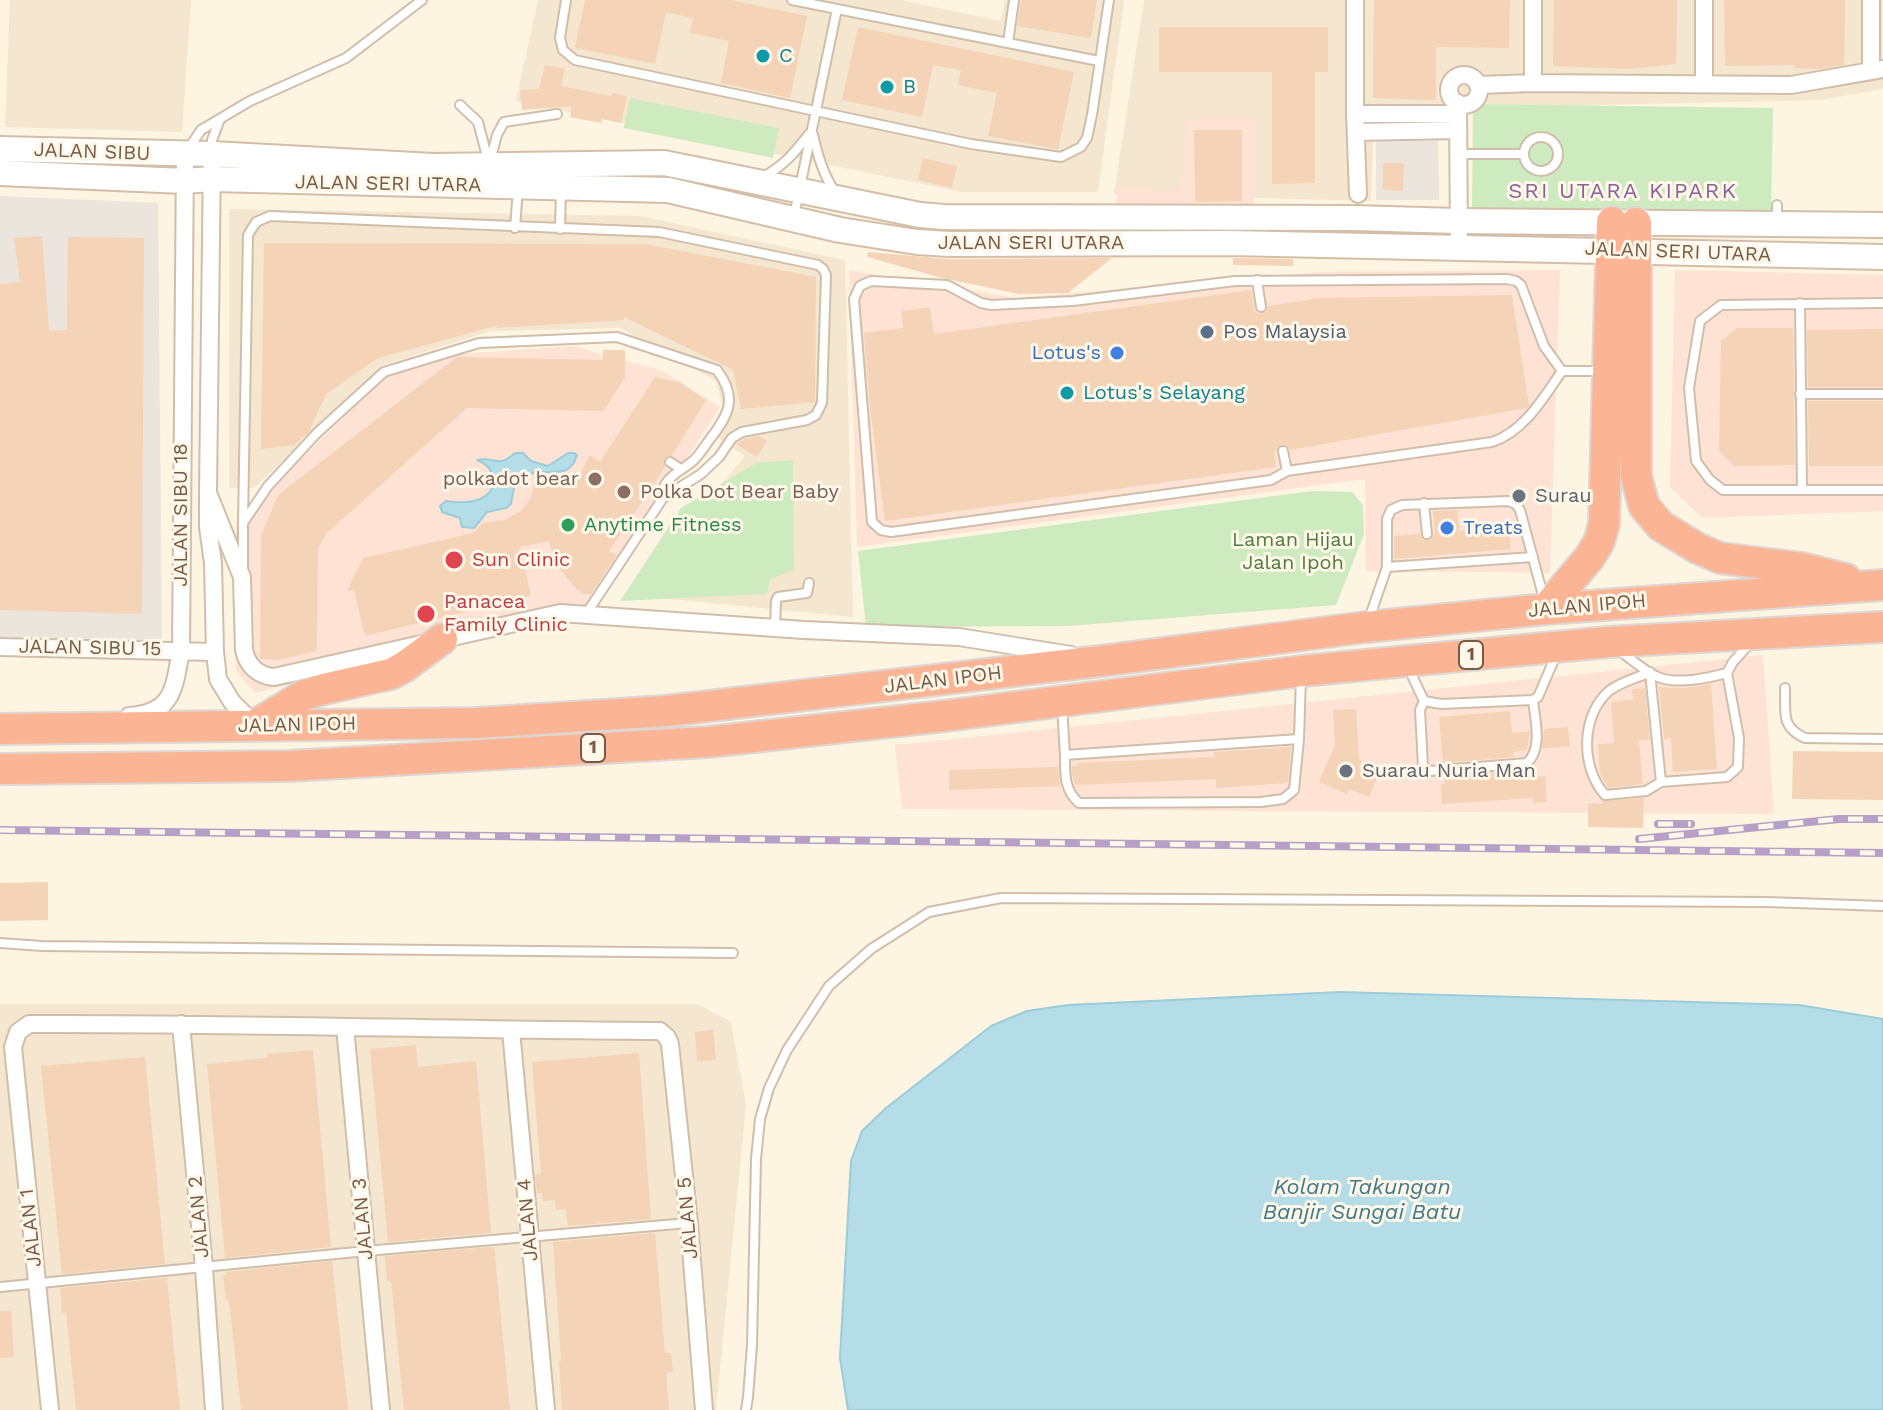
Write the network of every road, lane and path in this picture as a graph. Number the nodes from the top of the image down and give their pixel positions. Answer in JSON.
{"nodes":[{"id":1,"x":422,"y":0,"type":"edge"},
{"id":2,"x":566,"y":0,"type":"edge"},
{"id":3,"x":792,"y":0,"type":"edge"},
{"id":4,"x":1014,"y":0,"type":"edge"},
{"id":5,"x":1109,"y":0,"type":"edge"},
{"id":6,"x":1355,"y":0,"type":"edge"},
{"id":7,"x":1533,"y":0,"type":"edge"},
{"id":8,"x":1704,"y":0,"type":"edge"},
{"id":9,"x":1871,"y":0,"type":"edge"},
{"id":10,"x":837,"y":9,"type":"junction"},
{"id":11,"x":1008,"y":43,"type":"junction"},
{"id":12,"x":1099,"y":61,"type":"junction"},
{"id":13,"x":1877,"y":70,"type":"edge"},
{"id":14,"x":1533,"y":83,"type":"junction"},
{"id":15,"x":1704,"y":84,"type":"junction"},
{"id":16,"x":1478,"y":85,"type":"junction"},
{"id":17,"x":460,"y":105,"type":"dead end"},
{"id":18,"x":816,"y":110,"type":"junction"},
{"id":19,"x":557,"y":114,"type":"dead end"},
{"id":20,"x":1355,"y":114,"type":"junction"},
{"id":21,"x":1457,"y":116,"type":"junction"},
{"id":22,"x":221,"y":119,"type":"junction"},
{"id":23,"x":812,"y":130,"type":"junction"},
{"id":24,"x":1356,"y":132,"type":"junction"},
{"id":25,"x":0,"y":149,"type":"edge"},
{"id":26,"x":212,"y":154,"type":"junction"},
{"id":27,"x":1457,"y":154,"type":"junction"},
{"id":28,"x":1524,"y":154,"type":"junction"},
{"id":29,"x":185,"y":155,"type":"junction"},
{"id":30,"x":489,"y":165,"type":"junction"},
{"id":31,"x":0,"y":173,"type":"edge"},
{"id":32,"x":518,"y":176,"type":"junction"},
{"id":33,"x":561,"y":176,"type":"junction"},
{"id":34,"x":212,"y":179,"type":"junction"},
{"id":35,"x":184,"y":181,"type":"junction"},
{"id":36,"x":755,"y":181,"type":"junction"},
{"id":37,"x":800,"y":190,"type":"junction"},
{"id":38,"x":1358,"y":194,"type":"dead end"},
{"id":39,"x":839,"y":198,"type":"junction"},
{"id":40,"x":794,"y":219,"type":"junction"},
{"id":41,"x":1458,"y":221,"type":"junction"},
{"id":42,"x":1883,"y":225,"type":"edge"},
{"id":43,"x":515,"y":228,"type":"junction"},
{"id":44,"x":560,"y":229,"type":"junction"},
{"id":45,"x":1623,"y":236,"type":"junction"},
{"id":46,"x":1459,"y":247,"type":"junction"},
{"id":47,"x":1883,"y":257,"type":"edge"},
{"id":48,"x":1257,"y":280,"type":"junction"},
{"id":49,"x":1800,"y":303,"type":"junction"},
{"id":50,"x":1883,"y":303,"type":"edge"},
{"id":51,"x":1261,"y":307,"type":"dead end"},
{"id":52,"x":1562,"y":371,"type":"junction"},
{"id":53,"x":1609,"y":371,"type":"junction"},
{"id":54,"x":1800,"y":394,"type":"junction"},
{"id":55,"x":1883,"y":394,"type":"edge"},
{"id":56,"x":1283,"y":451,"type":"dead end"},
{"id":57,"x":670,"y":462,"type":"dead end"},
{"id":58,"x":681,"y":469,"type":"junction"},
{"id":59,"x":1287,"y":471,"type":"junction"},
{"id":60,"x":1802,"y":489,"type":"junction"},
{"id":61,"x":1883,"y":490,"type":"edge"},
{"id":62,"x":208,"y":493,"type":"junction"},
{"id":63,"x":663,"y":498,"type":"junction"},
{"id":64,"x":1424,"y":503,"type":"junction"},
{"id":65,"x":243,"y":523,"type":"junction"},
{"id":66,"x":1427,"y":534,"type":"dead end"},
{"id":67,"x":1533,"y":557,"type":"junction"},
{"id":68,"x":1387,"y":567,"type":"junction"},
{"id":69,"x":242,"y":577,"type":"junction"},
{"id":70,"x":809,"y":583,"type":"dead end"},
{"id":71,"x":1877,"y":585,"type":"edge"},
{"id":72,"x":1546,"y":609,"type":"junction"},
{"id":73,"x":585,"y":615,"type":"junction"},
{"id":74,"x":775,"y":627,"type":"junction"},
{"id":75,"x":1366,"y":627,"type":"junction"},
{"id":76,"x":1883,"y":627,"type":"edge"},
{"id":77,"x":1760,"y":633,"type":"junction"},
{"id":78,"x":442,"y":639,"type":"junction"},
{"id":79,"x":1608,"y":642,"type":"junction"},
{"id":80,"x":0,"y":647,"type":"edge"},
{"id":81,"x":1559,"y":647,"type":"junction"},
{"id":82,"x":181,"y":650,"type":"junction"},
{"id":83,"x":215,"y":652,"type":"junction"},
{"id":84,"x":1109,"y":660,"type":"junction"},
{"id":85,"x":1405,"y":661,"type":"junction"},
{"id":86,"x":1302,"y":671,"type":"junction"},
{"id":87,"x":1650,"y":672,"type":"junction"},
{"id":88,"x":1727,"y":673,"type":"junction"},
{"id":89,"x":1785,"y":688,"type":"dead end"},
{"id":90,"x":1533,"y":700,"type":"junction"},
{"id":91,"x":1061,"y":701,"type":"junction"},
{"id":92,"x":1424,"y":701,"type":"junction"},
{"id":93,"x":255,"y":725,"type":"junction"},
{"id":94,"x":0,"y":727,"type":"edge"},
{"id":95,"x":1299,"y":739,"type":"junction"},
{"id":96,"x":1883,"y":739,"type":"edge"},
{"id":97,"x":1065,"y":755,"type":"junction"},
{"id":98,"x":0,"y":769,"type":"edge"},
{"id":99,"x":1661,"y":782,"type":"junction"},
{"id":100,"x":1883,"y":906,"type":"edge"},
{"id":101,"x":0,"y":943,"type":"edge"},
{"id":102,"x":733,"y":953,"type":"dead end"},
{"id":103,"x":181,"y":1024,"type":"junction"},
{"id":104,"x":345,"y":1027,"type":"junction"},
{"id":105,"x":511,"y":1030,"type":"junction"},
{"id":106,"x":689,"y":1223,"type":"junction"},
{"id":107,"x":530,"y":1236,"type":"junction"},
{"id":108,"x":366,"y":1251,"type":"junction"},
{"id":109,"x":204,"y":1268,"type":"junction"},
{"id":110,"x":37,"y":1283,"type":"junction"},
{"id":111,"x":0,"y":1287,"type":"edge"},
{"id":112,"x":50,"y":1410,"type":"edge"},
{"id":113,"x":214,"y":1410,"type":"edge"},
{"id":114,"x":381,"y":1410,"type":"edge"},
{"id":115,"x":546,"y":1410,"type":"edge"},
{"id":116,"x":704,"y":1410,"type":"edge"},
{"id":117,"x":746,"y":1410,"type":"edge"}],
"edges":[{"from":1,"to":22,"type":"lane"},
{"from":2,"to":18,"type":"lane"},
{"from":3,"to":10,"type":"lane"},
{"from":4,"to":11,"type":"lane"},
{"from":5,"to":12,"type":"lane"},
{"from":6,"to":20,"type":"street"},
{"from":7,"to":14,"type":"street"},
{"from":8,"to":15,"type":"street"},
{"from":9,"to":13,"type":"street"},
{"from":10,"to":11,"type":"lane"},
{"from":10,"to":18,"type":"lane"},
{"from":11,"to":12,"type":"lane"},
{"from":12,"to":18,"type":"lane"},
{"from":13,"to":15,"type":"street"},
{"from":14,"to":15,"type":"street"},
{"from":14,"to":16,"type":"street"},
{"from":16,"to":21,"type":"street"},
{"from":16,"to":21,"type":"street"},
{"from":17,"to":30,"type":"lane"},
{"from":18,"to":23,"type":"lane"},
{"from":19,"to":30,"type":"lane"},
{"from":20,"to":21,"type":"street"},
{"from":20,"to":24,"type":"street"},
{"from":21,"to":24,"type":"street"},
{"from":21,"to":27,"type":"street"},
{"from":22,"to":26,"type":"lane"},
{"from":22,"to":29,"type":"lane"},
{"from":23,"to":36,"type":"lane"},
{"from":23,"to":37,"type":"lane"},
{"from":23,"to":39,"type":"lane"},
{"from":24,"to":38,"type":"street"},
{"from":25,"to":29,"type":"street","name":"JALAN SIBU"},
{"from":26,"to":29,"type":"street","name":"JALAN SERI UTARA"},
{"from":26,"to":30,"type":"street","name":"JALAN SERI UTARA"},
{"from":26,"to":34,"type":"street","name":"JALAN SIBU 18"},
{"from":27,"to":28,"type":"lane"},
{"from":27,"to":41,"type":"street"},
{"from":28,"to":28,"type":"lane"},
{"from":29,"to":35,"type":"street","name":"JALAN SIBU 18"},
{"from":30,"to":32,"type":"street","name":"JALAN SERI UTARA"},
{"from":31,"to":35,"type":"street","name":"JALAN SIBU"},
{"from":32,"to":33,"type":"street","name":"JALAN SERI UTARA"},
{"from":32,"to":34,"type":"street","name":"JALAN SERI UTARA"},
{"from":32,"to":43,"type":"lane"},
{"from":33,"to":36,"type":"street","name":"JALAN SERI UTARA"},
{"from":33,"to":40,"type":"street","name":"JALAN SERI UTARA"},
{"from":33,"to":44,"type":"lane"},
{"from":34,"to":35,"type":"street","name":"JALAN SERI UTARA"},
{"from":34,"to":62,"type":"street","name":"JALAN SIBU 18"},
{"from":35,"to":82,"type":"street","name":"JALAN SIBU 18"},
{"from":36,"to":37,"type":"street","name":"JALAN SERI UTARA"},
{"from":37,"to":39,"type":"street","name":"JALAN SERI UTARA"},
{"from":37,"to":40,"type":"lane"},
{"from":39,"to":41,"type":"street","name":"JALAN SERI UTARA"},
{"from":40,"to":46,"type":"street","name":"JALAN SERI UTARA"},
{"from":41,"to":45,"type":"street","name":"JALAN SERI UTARA"},
{"from":41,"to":46,"type":"street"},
{"from":42,"to":45,"type":"street","name":"JALAN SERI UTARA"},
{"from":43,"to":44,"type":"lane"},
{"from":43,"to":65,"type":"lane"},
{"from":44,"to":63,"type":"lane"},
{"from":45,"to":46,"type":"street","name":"JALAN SERI UTARA"},
{"from":45,"to":47,"type":"street","name":"JALAN SERI UTARA"},
{"from":45,"to":53,"type":"highway"},
{"from":45,"to":71,"type":"highway"},
{"from":48,"to":51,"type":"lane"},
{"from":48,"to":52,"type":"lane"},
{"from":48,"to":59,"type":"lane"},
{"from":49,"to":50,"type":"lane"},
{"from":49,"to":54,"type":"lane"},
{"from":49,"to":60,"type":"lane"},
{"from":52,"to":53,"type":"lane"},
{"from":52,"to":59,"type":"lane"},
{"from":53,"to":72,"type":"highway"},
{"from":54,"to":55,"type":"lane"},
{"from":54,"to":60,"type":"lane"},
{"from":56,"to":59,"type":"lane"},
{"from":57,"to":58,"type":"lane"},
{"from":58,"to":63,"type":"lane"},
{"from":58,"to":65,"type":"lane"},
{"from":60,"to":61,"type":"lane"},
{"from":62,"to":69,"type":"street"},
{"from":62,"to":83,"type":"street","name":"JALAN SIBU 18"},
{"from":63,"to":73,"type":"lane"},
{"from":64,"to":66,"type":"lane"},
{"from":64,"to":67,"type":"lane"},
{"from":64,"to":68,"type":"lane"},
{"from":65,"to":69,"type":"lane"},
{"from":67,"to":68,"type":"lane"},
{"from":67,"to":72,"type":"lane"},
{"from":68,"to":75,"type":"lane"},
{"from":69,"to":78,"type":"street"},
{"from":70,"to":74,"type":"lane"},
{"from":71,"to":72,"type":"highway","name":"JALAN IPOH","number":"1"},
{"from":72,"to":75,"type":"highway","name":"JALAN IPOH","number":"1"},
{"from":73,"to":74,"type":"street"},
{"from":73,"to":78,"type":"street"},
{"from":74,"to":84,"type":"street"},
{"from":75,"to":84,"type":"highway","name":"JALAN IPOH","number":"1"},
{"from":76,"to":77,"type":"highway","name":"JALAN IPOH","number":"1"},
{"from":77,"to":79,"type":"highway","name":"JALAN IPOH","number":"1"},
{"from":77,"to":88,"type":"lane"},
{"from":78,"to":93,"type":"highway"},
{"from":79,"to":81,"type":"highway","name":"JALAN IPOH","number":"1"},
{"from":79,"to":87,"type":"lane"},
{"from":80,"to":82,"type":"street","name":"JALAN SIBU 15"},
{"from":81,"to":85,"type":"highway","name":"JALAN IPOH","number":"1"},
{"from":81,"to":90,"type":"lane"},
{"from":82,"to":83,"type":"street","name":"JALAN SIBU 15"},
{"from":82,"to":94,"type":"street","name":"JALAN SIBU 18"},
{"from":83,"to":93,"type":"street","name":"JALAN SIBU 18"},
{"from":84,"to":93,"type":"highway","name":"JALAN IPOH","number":"1"},
{"from":85,"to":86,"type":"highway","name":"JALAN IPOH","number":"1"},
{"from":85,"to":92,"type":"lane"},
{"from":86,"to":91,"type":"highway","name":"JALAN IPOH","number":"1"},
{"from":86,"to":95,"type":"lane"},
{"from":87,"to":88,"type":"lane"},
{"from":87,"to":99,"type":"lane"},
{"from":87,"to":99,"type":"lane"},
{"from":88,"to":99,"type":"lane"},
{"from":89,"to":96,"type":"lane"},
{"from":90,"to":92,"type":"lane"},
{"from":90,"to":92,"type":"lane"},
{"from":91,"to":97,"type":"lane"},
{"from":91,"to":98,"type":"highway","name":"JALAN IPOH","number":"1"},
{"from":93,"to":94,"type":"highway","name":"JALAN IPOH","number":"1"},
{"from":95,"to":97,"type":"lane"},
{"from":95,"to":97,"type":"lane"},
{"from":100,"to":117,"type":"lane"},
{"from":101,"to":102,"type":"lane"},
{"from":103,"to":104,"type":"street"},
{"from":103,"to":109,"type":"street","name":"JALAN 2"},
{"from":103,"to":110,"type":"street","name":"JALAN 1"},
{"from":104,"to":105,"type":"street"},
{"from":104,"to":108,"type":"street","name":"JALAN 3"},
{"from":105,"to":106,"type":"street","name":"JALAN 5"},
{"from":105,"to":107,"type":"street","name":"JALAN 4"},
{"from":106,"to":107,"type":"lane"},
{"from":106,"to":116,"type":"street","name":"JALAN 5"},
{"from":107,"to":108,"type":"lane"},
{"from":107,"to":115,"type":"street","name":"JALAN 4"},
{"from":108,"to":109,"type":"lane"},
{"from":108,"to":114,"type":"street","name":"JALAN 3"},
{"from":109,"to":110,"type":"lane"},
{"from":109,"to":113,"type":"street","name":"JALAN 2"},
{"from":110,"to":111,"type":"lane"},
{"from":110,"to":112,"type":"street","name":"JALAN 1"}]}
